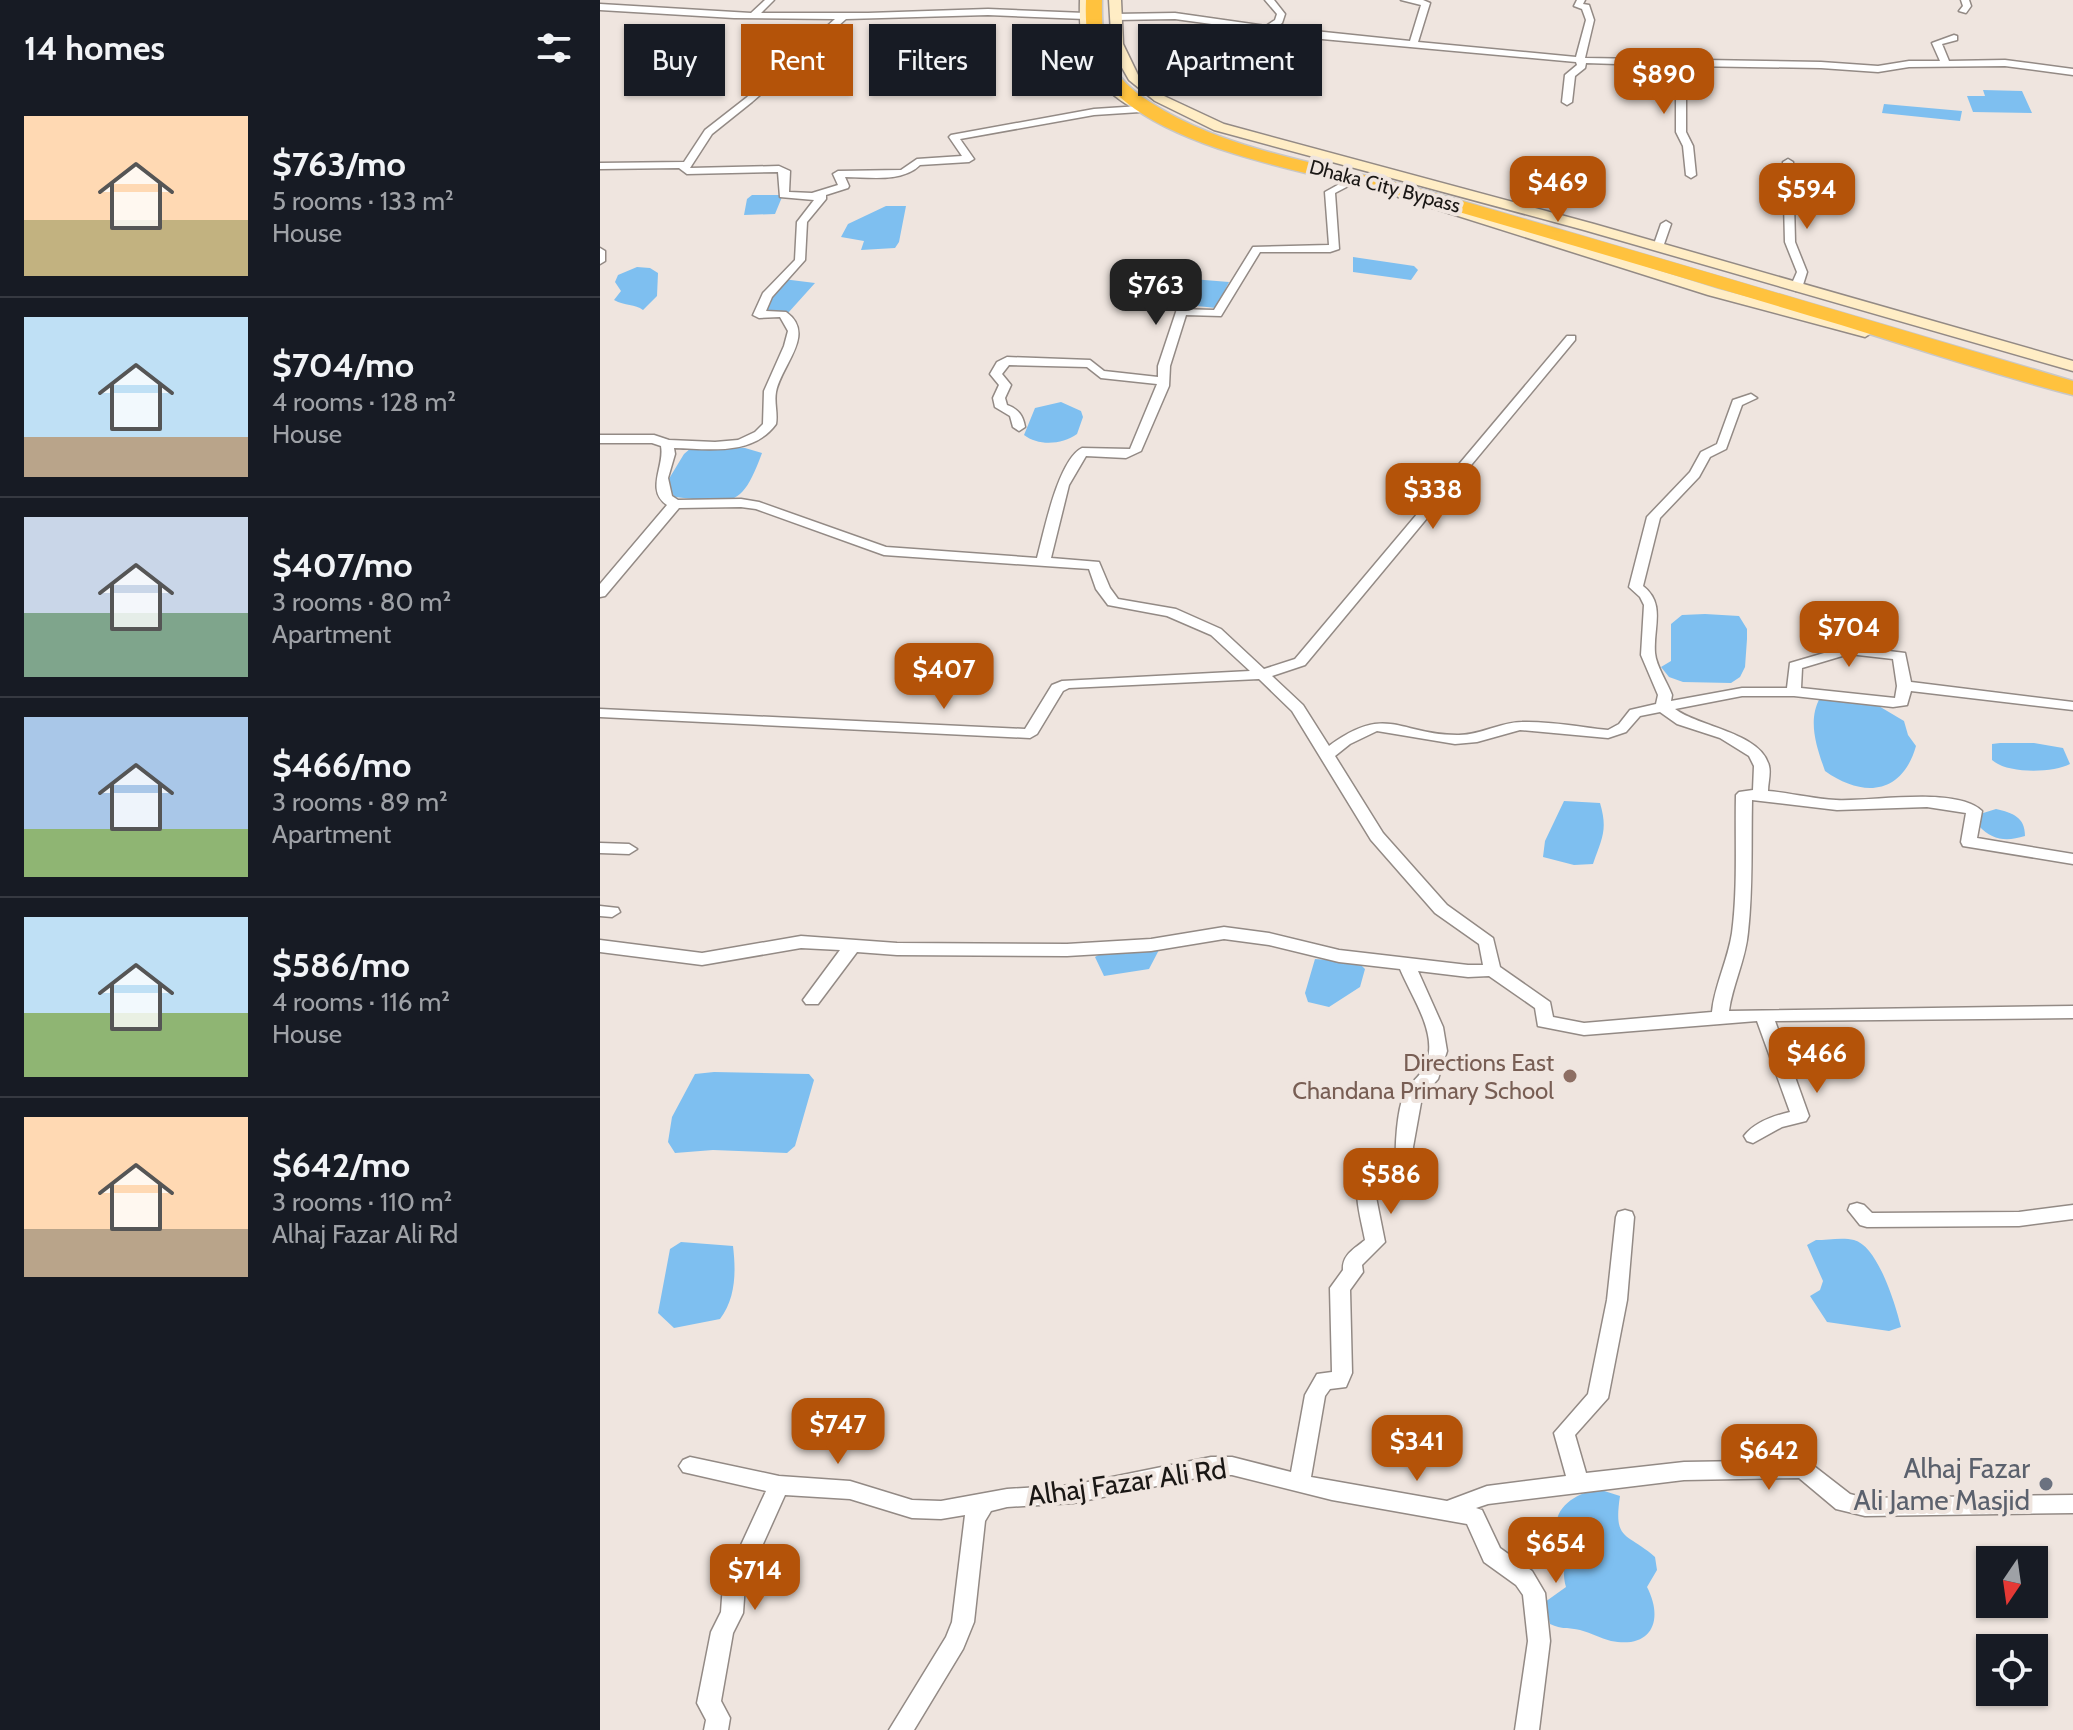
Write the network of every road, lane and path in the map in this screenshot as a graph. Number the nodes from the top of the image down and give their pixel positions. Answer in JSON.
{"nodes":[{"id":1,"x":770,"y":0,"type":"edge"},
{"id":2,"x":1115,"y":0,"type":"edge"},
{"id":3,"x":1269,"y":0,"type":"edge"},
{"id":4,"x":1405,"y":0,"type":"edge"},
{"id":5,"x":1581,"y":0,"type":"edge"},
{"id":6,"x":1965,"y":0,"type":"edge"},
{"id":7,"x":1089,"y":5,"type":"edge"},
{"id":8,"x":600,"y":7,"type":"edge"},
{"id":9,"x":1109,"y":8,"type":"edge"},
{"id":10,"x":1963,"y":11,"type":"dead end"},
{"id":11,"x":755,"y":14,"type":"junction"},
{"id":12,"x":844,"y":16,"type":"junction"},
{"id":13,"x":1238,"y":24,"type":"edge"},
{"id":14,"x":1275,"y":24,"type":"edge"},
{"id":15,"x":1322,"y":36,"type":"edge"},
{"id":16,"x":1954,"y":38,"type":"dead end"},
{"id":17,"x":1414,"y":42,"type":"junction"},
{"id":18,"x":1580,"y":60,"type":"junction"},
{"id":19,"x":1683,"y":64,"type":"junction"},
{"id":20,"x":1946,"y":64,"type":"junction"},
{"id":21,"x":2073,"y":72,"type":"edge"},
{"id":22,"x":1567,"y":102,"type":"dead end"},
{"id":23,"x":1140,"y":109,"type":"junction"},
{"id":24,"x":1788,"y":162,"type":"dead end"},
{"id":25,"x":682,"y":165,"type":"junction"},
{"id":26,"x":600,"y":166,"type":"edge"},
{"id":27,"x":1691,"y":175,"type":"dead end"},
{"id":28,"x":1352,"y":180,"type":"junction"},
{"id":29,"x":816,"y":195,"type":"junction"},
{"id":30,"x":1666,"y":224,"type":"dead end"},
{"id":31,"x":1658,"y":247,"type":"junction"},
{"id":32,"x":600,"y":251,"type":"edge"},
{"id":33,"x":600,"y":261,"type":"edge"},
{"id":34,"x":1796,"y":288,"type":"junction"},
{"id":35,"x":1571,"y":338,"type":"dead end"},
{"id":36,"x":2073,"y":366,"type":"edge"},
{"id":37,"x":2073,"y":376,"type":"edge"},
{"id":38,"x":1164,"y":381,"type":"junction"},
{"id":39,"x":2073,"y":390,"type":"edge"},
{"id":40,"x":1751,"y":398,"type":"dead end"},
{"id":41,"x":1019,"y":427,"type":"dead end"},
{"id":42,"x":600,"y":439,"type":"edge"},
{"id":43,"x":667,"y":444,"type":"junction"},
{"id":44,"x":675,"y":504,"type":"junction"},
{"id":45,"x":1043,"y":562,"type":"junction"},
{"id":46,"x":600,"y":593,"type":"edge"},
{"id":47,"x":1261,"y":675,"type":"junction"},
{"id":48,"x":1904,"y":686,"type":"junction"},
{"id":49,"x":1794,"y":692,"type":"junction"},
{"id":50,"x":2073,"y":706,"type":"edge"},
{"id":51,"x":1663,"y":707,"type":"junction"},
{"id":52,"x":600,"y":713,"type":"edge"},
{"id":53,"x":1326,"y":755,"type":"junction"},
{"id":54,"x":1760,"y":794,"type":"junction"},
{"id":55,"x":600,"y":848,"type":"edge"},
{"id":56,"x":629,"y":849,"type":"dead end"},
{"id":57,"x":2073,"y":859,"type":"edge"},
{"id":58,"x":600,"y":946,"type":"edge"},
{"id":59,"x":851,"y":948,"type":"junction"},
{"id":60,"x":1406,"y":963,"type":"junction"},
{"id":61,"x":1492,"y":970,"type":"junction"},
{"id":62,"x":812,"y":1000,"type":"dead end"},
{"id":63,"x":2073,"y":1012,"type":"edge"},
{"id":64,"x":1764,"y":1015,"type":"junction"},
{"id":65,"x":1720,"y":1018,"type":"junction"},
{"id":66,"x":1753,"y":1136,"type":"dead end"},
{"id":67,"x":1857,"y":1210,"type":"dead end"},
{"id":68,"x":2073,"y":1212,"type":"edge"},
{"id":69,"x":1625,"y":1217,"type":"dead end"},
{"id":70,"x":690,"y":1466,"type":"dead end"},
{"id":71,"x":1299,"y":1484,"type":"junction"},
{"id":72,"x":1579,"y":1484,"type":"junction"},
{"id":73,"x":779,"y":1485,"type":"junction"},
{"id":74,"x":984,"y":1503,"type":"junction"},
{"id":75,"x":2073,"y":1504,"type":"edge"},
{"id":76,"x":1447,"y":1510,"type":"junction"},
{"id":77,"x":716,"y":1730,"type":"edge"},
{"id":78,"x":901,"y":1730,"type":"edge"},
{"id":79,"x":1527,"y":1730,"type":"edge"}],
"edges":[{"from":1,"to":11,"type":"street"},
{"from":2,"to":9,"type":"main road"},
{"from":3,"to":14,"type":"street"},
{"from":4,"to":17,"type":"street"},
{"from":5,"to":18,"type":"street"},
{"from":6,"to":10,"type":"street"},
{"from":7,"to":12,"type":"street"},
{"from":7,"to":23,"type":"main road"},
{"from":7,"to":39,"type":"highway","name":"Dhaka City Bypass"},
{"from":8,"to":11,"type":"street"},
{"from":9,"to":13,"type":"street"},
{"from":9,"to":31,"type":"main road"},
{"from":9,"to":37,"type":"highway","name":"Dhaka City Bypass"},
{"from":11,"to":12,"type":"street"},
{"from":12,"to":25,"type":"street"},
{"from":15,"to":17,"type":"street"},
{"from":16,"to":20,"type":"street"},
{"from":17,"to":18,"type":"street"},
{"from":18,"to":19,"type":"street"},
{"from":18,"to":22,"type":"street"},
{"from":19,"to":20,"type":"street"},
{"from":19,"to":27,"type":"street"},
{"from":20,"to":21,"type":"street"},
{"from":23,"to":28,"type":"main road"},
{"from":23,"to":29,"type":"street"},
{"from":24,"to":34,"type":"street"},
{"from":25,"to":26,"type":"street"},
{"from":25,"to":29,"type":"street"},
{"from":28,"to":38,"type":"street"},
{"from":28,"to":39,"type":"main road"},
{"from":29,"to":43,"type":"street"},
{"from":30,"to":31,"type":"street"},
{"from":31,"to":34,"type":"main road"},
{"from":32,"to":33,"type":"street"},
{"from":34,"to":36,"type":"main road"},
{"from":35,"to":47,"type":"street"},
{"from":38,"to":41,"type":"street"},
{"from":38,"to":45,"type":"street"},
{"from":40,"to":51,"type":"street"},
{"from":42,"to":43,"type":"street"},
{"from":43,"to":44,"type":"street"},
{"from":44,"to":45,"type":"street"},
{"from":44,"to":46,"type":"street"},
{"from":45,"to":47,"type":"street"},
{"from":47,"to":52,"type":"street"},
{"from":47,"to":53,"type":"street"},
{"from":48,"to":49,"type":"street"},
{"from":48,"to":49,"type":"street"},
{"from":48,"to":50,"type":"street"},
{"from":49,"to":51,"type":"street"},
{"from":51,"to":53,"type":"street"},
{"from":51,"to":54,"type":"street"},
{"from":53,"to":61,"type":"street"},
{"from":54,"to":57,"type":"street"},
{"from":54,"to":65,"type":"street"},
{"from":55,"to":56,"type":"street"},
{"from":58,"to":59,"type":"street"},
{"from":59,"to":60,"type":"street"},
{"from":59,"to":62,"type":"street"},
{"from":60,"to":61,"type":"street"},
{"from":60,"to":71,"type":"street"},
{"from":61,"to":65,"type":"street"},
{"from":63,"to":64,"type":"street"},
{"from":64,"to":65,"type":"street"},
{"from":64,"to":66,"type":"street"},
{"from":67,"to":68,"type":"street"},
{"from":69,"to":72,"type":"street"},
{"from":70,"to":73,"type":"street","name":"Alhaj Fazar Ali Rd"},
{"from":71,"to":74,"type":"street","name":"Alhaj Fazar Ali Rd"},
{"from":71,"to":76,"type":"street","name":"Alhaj Fazar Ali Rd"},
{"from":72,"to":75,"type":"street"},
{"from":72,"to":76,"type":"street"},
{"from":73,"to":74,"type":"street","name":"Alhaj Fazar Ali Rd"},
{"from":73,"to":77,"type":"street"},
{"from":74,"to":78,"type":"street"},
{"from":76,"to":79,"type":"street"}]}
